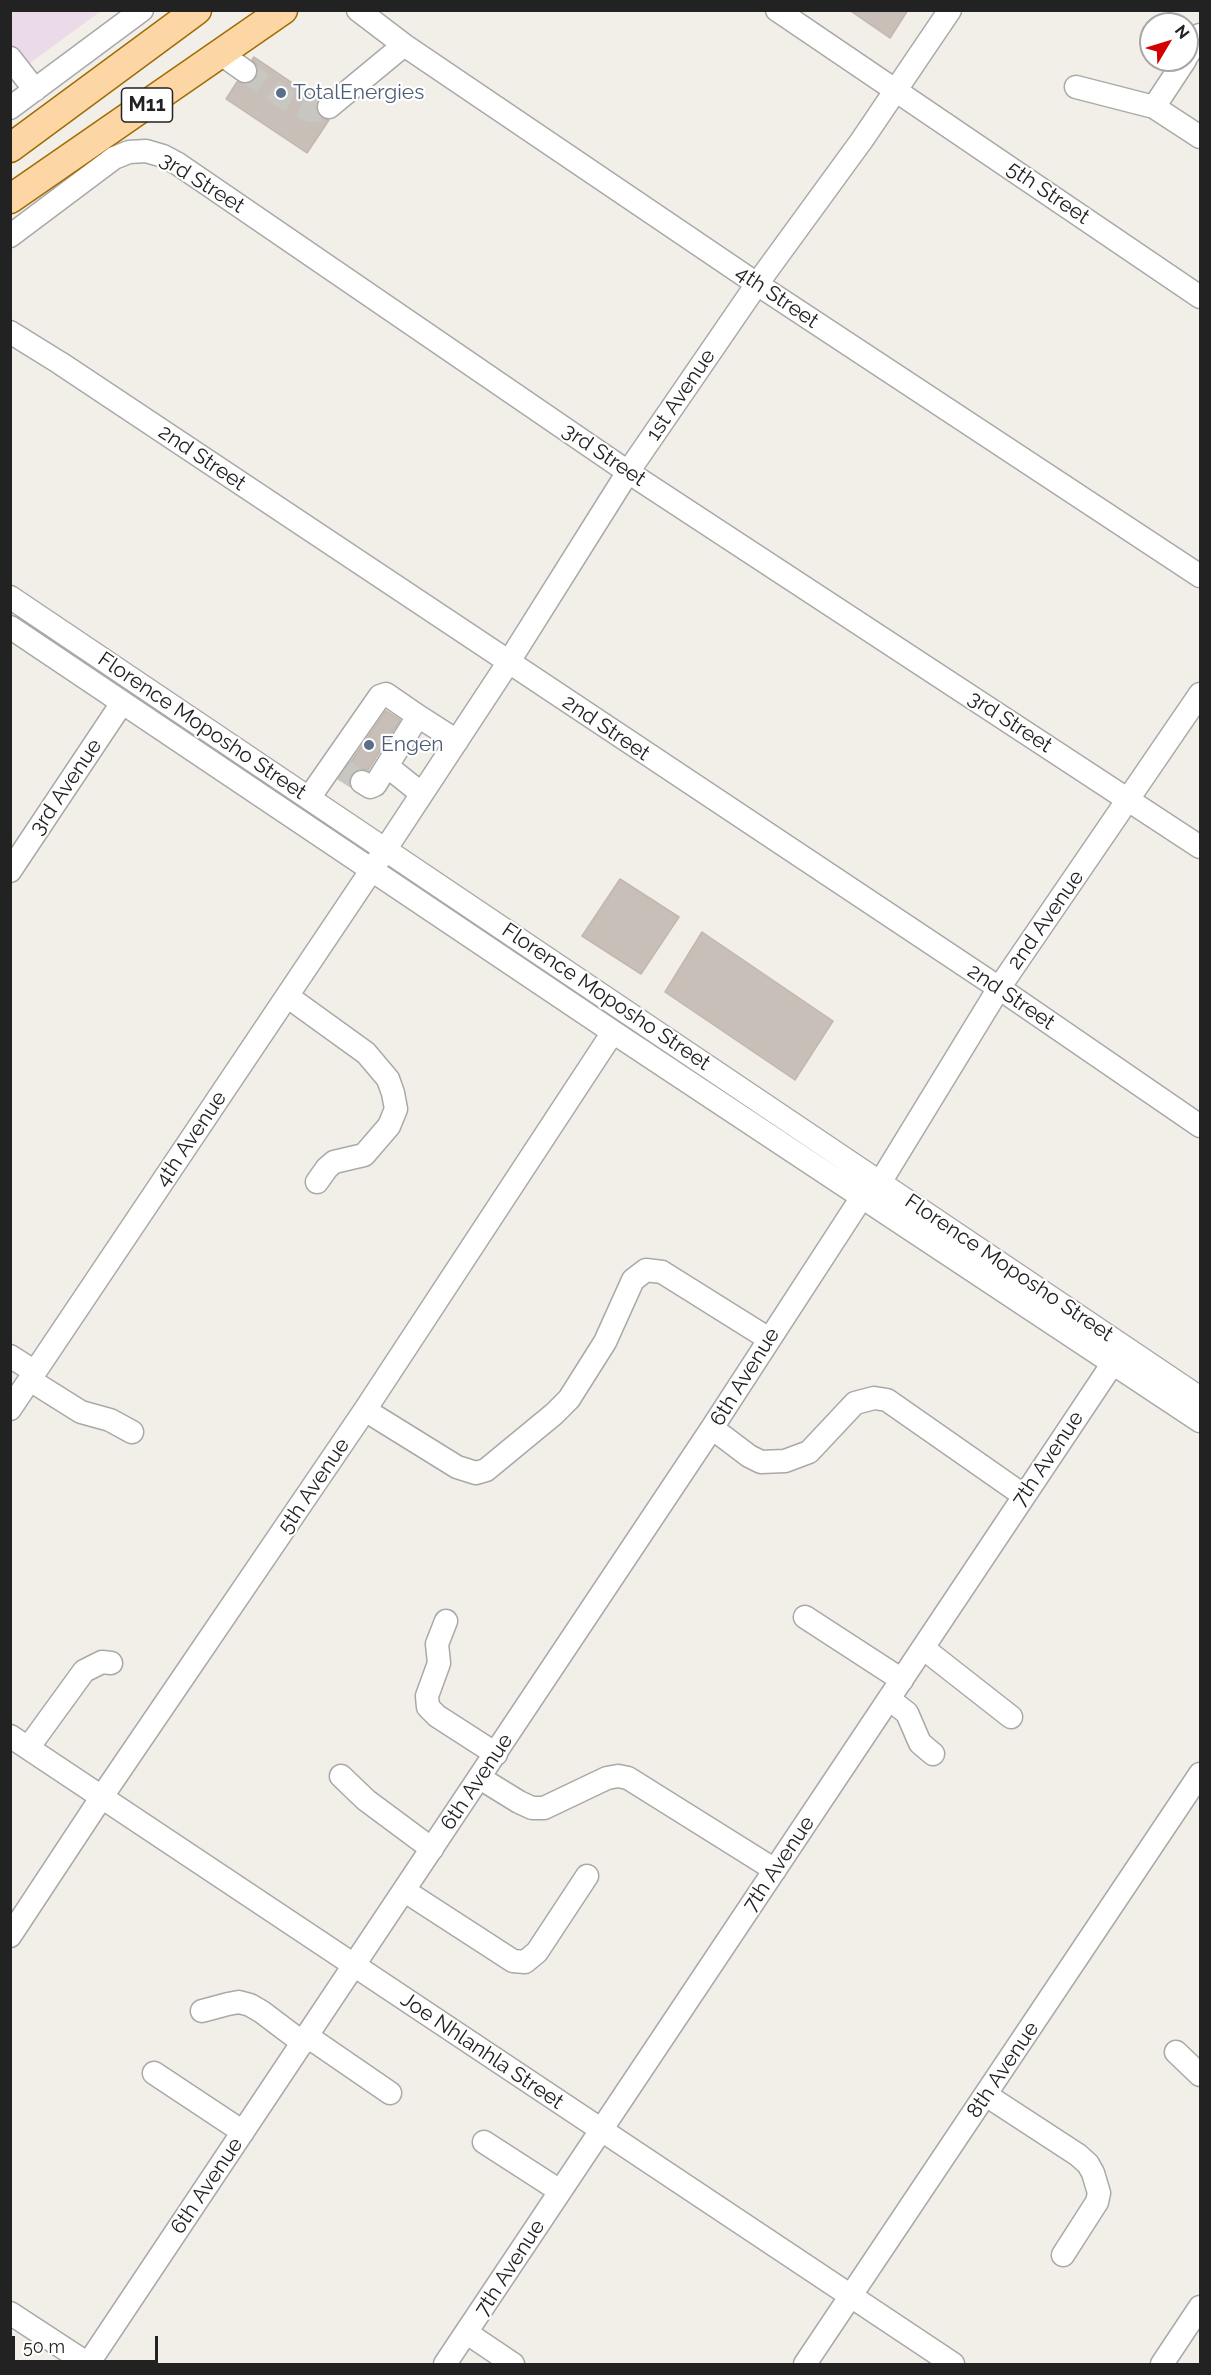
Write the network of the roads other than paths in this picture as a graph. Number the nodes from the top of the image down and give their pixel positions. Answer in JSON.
{"nodes":[{"id":1,"x":142,"y":10,"type":"edge"},
{"id":2,"x":197,"y":10,"type":"edge"},
{"id":3,"x":283,"y":10,"type":"edge"},
{"id":4,"x":358,"y":10,"type":"edge"},
{"id":5,"x":950,"y":10,"type":"edge"},
{"id":6,"x":777,"y":11,"type":"edge"},
{"id":7,"x":404,"y":45,"type":"junction"},
{"id":8,"x":221,"y":54,"type":"junction"},
{"id":9,"x":10,"y":58,"type":"edge"},
{"id":10,"x":244,"y":71,"type":"tunnel mouth"},
{"id":11,"x":1177,"y":72,"type":"edge"},
{"id":12,"x":1076,"y":87,"type":"dead end"},
{"id":13,"x":895,"y":89,"type":"junction"},
{"id":14,"x":35,"y":90,"type":"junction"},
{"id":15,"x":1154,"y":106,"type":"junction"},
{"id":16,"x":328,"y":107,"type":"tunnel mouth"},
{"id":17,"x":10,"y":108,"type":"edge"},
{"id":18,"x":1200,"y":137,"type":"edge"},
{"id":19,"x":10,"y":148,"type":"edge"},
{"id":20,"x":10,"y":199,"type":"edge"},
{"id":21,"x":10,"y":236,"type":"edge"},
{"id":22,"x":757,"y":284,"type":"junction"},
{"id":23,"x":1200,"y":297,"type":"edge"},
{"id":24,"x":10,"y":332,"type":"edge"},
{"id":25,"x":628,"y":472,"type":"junction"},
{"id":26,"x":1200,"y":576,"type":"edge"},
{"id":27,"x":10,"y":597,"type":"edge"},
{"id":28,"x":10,"y":627,"type":"edge"},
{"id":29,"x":508,"y":663,"type":"junction"},
{"id":30,"x":1200,"y":694,"type":"edge"},
{"id":31,"x":122,"y":703,"type":"junction"},
{"id":32,"x":418,"y":716,"type":"junction"},
{"id":33,"x":457,"y":741,"type":"junction"},
{"id":34,"x":387,"y":766,"type":"junction"},
{"id":35,"x":362,"y":782,"type":"dead end"},
{"id":36,"x":422,"y":794,"type":"junction"},
{"id":37,"x":309,"y":798,"type":"junction"},
{"id":38,"x":1130,"y":800,"type":"junction"},
{"id":39,"x":1200,"y":847,"type":"edge"},
{"id":40,"x":386,"y":850,"type":"junction"},
{"id":41,"x":371,"y":869,"type":"junction"},
{"id":42,"x":10,"y":871,"type":"edge"},
{"id":43,"x":999,"y":988,"type":"junction"},
{"id":44,"x":287,"y":996,"type":"junction"},
{"id":45,"x":613,"y":1032,"type":"junction"},
{"id":46,"x":1200,"y":1126,"type":"edge"},
{"id":47,"x":881,"y":1181,"type":"junction"},
{"id":48,"x":317,"y":1182,"type":"dead end"},
{"id":49,"x":862,"y":1197,"type":"junction"},
{"id":50,"x":769,"y":1339,"type":"junction"},
{"id":51,"x":10,"y":1356,"type":"edge"},
{"id":52,"x":1113,"y":1363,"type":"junction"},
{"id":53,"x":33,"y":1376,"type":"junction"},
{"id":54,"x":1200,"y":1398,"type":"edge"},
{"id":55,"x":10,"y":1409,"type":"edge"},
{"id":56,"x":365,"y":1410,"type":"junction"},
{"id":57,"x":1200,"y":1421,"type":"edge"},
{"id":58,"x":712,"y":1428,"type":"junction"},
{"id":59,"x":132,"y":1432,"type":"dead end"},
{"id":60,"x":1023,"y":1496,"type":"junction"},
{"id":61,"x":805,"y":1617,"type":"dead end"},
{"id":62,"x":446,"y":1622,"type":"dead end"},
{"id":63,"x":923,"y":1648,"type":"junction"},
{"id":64,"x":111,"y":1663,"type":"dead end"},
{"id":65,"x":902,"y":1680,"type":"junction"},
{"id":66,"x":889,"y":1699,"type":"junction"},
{"id":67,"x":1011,"y":1717,"type":"dead end"},
{"id":68,"x":19,"y":1742,"type":"edge"},
{"id":69,"x":496,"y":1754,"type":"junction"},
{"id":70,"x":933,"y":1754,"type":"dead end"},
{"id":71,"x":1200,"y":1774,"type":"edge"},
{"id":72,"x":341,"y":1776,"type":"dead end"},
{"id":73,"x":480,"y":1778,"type":"junction"},
{"id":74,"x":101,"y":1798,"type":"junction"},
{"id":75,"x":432,"y":1849,"type":"junction"},
{"id":76,"x":776,"y":1870,"type":"junction"},
{"id":77,"x":587,"y":1876,"type":"dead end"},
{"id":78,"x":405,"y":1891,"type":"junction"},
{"id":79,"x":10,"y":1936,"type":"edge"},
{"id":80,"x":354,"y":1965,"type":"junction"},
{"id":81,"x":202,"y":2011,"type":"dead end"},
{"id":82,"x":305,"y":2039,"type":"junction"},
{"id":83,"x":1176,"y":2052,"type":"dead end"},
{"id":84,"x":154,"y":2073,"type":"dead end"},
{"id":85,"x":1200,"y":2075,"type":"edge"},
{"id":86,"x":390,"y":2093,"type":"dead end"},
{"id":87,"x":986,"y":2095,"type":"junction"},
{"id":88,"x":601,"y":2131,"type":"junction"},
{"id":89,"x":243,"y":2132,"type":"junction"},
{"id":90,"x":484,"y":2142,"type":"dead end"},
{"id":91,"x":560,"y":2191,"type":"junction"},
{"id":92,"x":1063,"y":2255,"type":"dead end"},
{"id":93,"x":850,"y":2296,"type":"junction"},
{"id":94,"x":1200,"y":2307,"type":"edge"},
{"id":95,"x":10,"y":2313,"type":"edge"},
{"id":96,"x":467,"y":2333,"type":"junction"},
{"id":97,"x":88,"y":2364,"type":"edge"},
{"id":98,"x":445,"y":2364,"type":"edge"},
{"id":99,"x":513,"y":2364,"type":"edge"},
{"id":100,"x":805,"y":2364,"type":"edge"},
{"id":101,"x":953,"y":2364,"type":"edge"},
{"id":102,"x":1162,"y":2364,"type":"edge"}],
"edges":[{"from":1,"to":14,"type":"street"},
{"from":2,"to":19,"type":"main road","number":"M11"},
{"from":3,"to":8,"type":"main road","number":"M11"},
{"from":4,"to":7,"type":"street","name":"4th Street"},
{"from":5,"to":13,"type":"street","name":"1st Avenue"},
{"from":6,"to":13,"type":"street","name":"5th Street"},
{"from":7,"to":16,"type":"street"},
{"from":7,"to":22,"type":"street","name":"4th Street"},
{"from":8,"to":10,"type":"street"},
{"from":8,"to":20,"type":"main road","number":"M11"},
{"from":9,"to":14,"type":"street"},
{"from":11,"to":15,"type":"street"},
{"from":12,"to":15,"type":"street"},
{"from":13,"to":22,"type":"street","name":"1st Avenue"},
{"from":13,"to":23,"type":"street","name":"5th Street"},
{"from":14,"to":17,"type":"street"},
{"from":15,"to":18,"type":"street"},
{"from":21,"to":25,"type":"street","name":"3rd Street"},
{"from":22,"to":25,"type":"street","name":"1st Avenue"},
{"from":22,"to":26,"type":"street","name":"4th Street"},
{"from":24,"to":29,"type":"street","name":"2nd Street"},
{"from":25,"to":29,"type":"street","name":"1st Avenue"},
{"from":25,"to":38,"type":"street","name":"3rd Street"},
{"from":27,"to":37,"type":"street","name":"Florence Moposho Street"},
{"from":28,"to":31,"type":"street","name":"Florence Moposho Street"},
{"from":29,"to":33,"type":"street","name":"1st Avenue"},
{"from":29,"to":43,"type":"street","name":"2nd Street"},
{"from":30,"to":38,"type":"street","name":"2nd Avenue"},
{"from":31,"to":41,"type":"street","name":"Florence Moposho Street"},
{"from":31,"to":42,"type":"street","name":"3rd Avenue"},
{"from":32,"to":33,"type":"street"},
{"from":32,"to":34,"type":"street"},
{"from":32,"to":37,"type":"street"},
{"from":33,"to":36,"type":"street","name":"1st Avenue"},
{"from":34,"to":35,"type":"street"},
{"from":34,"to":36,"type":"street"},
{"from":36,"to":40,"type":"street","name":"1st Avenue"},
{"from":37,"to":40,"type":"street","name":"Florence Moposho Street"},
{"from":38,"to":39,"type":"street","name":"3rd Street"},
{"from":38,"to":43,"type":"street","name":"2nd Avenue"},
{"from":40,"to":41,"type":"street","name":"1st Avenue"},
{"from":40,"to":47,"type":"street","name":"Florence Moposho Street"},
{"from":41,"to":44,"type":"street","name":"4th Avenue"},
{"from":41,"to":45,"type":"street","name":"Florence Moposho Street"},
{"from":43,"to":46,"type":"street","name":"2nd Street"},
{"from":43,"to":47,"type":"street","name":"2nd Avenue"},
{"from":44,"to":48,"type":"street"},
{"from":44,"to":53,"type":"street","name":"4th Avenue"},
{"from":45,"to":49,"type":"street","name":"Florence Moposho Street"},
{"from":45,"to":56,"type":"street","name":"5th Avenue"},
{"from":47,"to":54,"type":"street","name":"Florence Moposho Street"},
{"from":49,"to":50,"type":"street","name":"6th Avenue"},
{"from":49,"to":52,"type":"street","name":"Florence Moposho Street"},
{"from":50,"to":56,"type":"street"},
{"from":50,"to":58,"type":"street","name":"6th Avenue"},
{"from":51,"to":53,"type":"street"},
{"from":52,"to":57,"type":"street","name":"Florence Moposho Street"},
{"from":52,"to":60,"type":"street","name":"7th Avenue"},
{"from":53,"to":55,"type":"street","name":"4th Avenue"},
{"from":53,"to":59,"type":"street"},
{"from":56,"to":74,"type":"street","name":"5th Avenue"},
{"from":58,"to":60,"type":"street"},
{"from":58,"to":69,"type":"street","name":"6th Avenue"},
{"from":60,"to":63,"type":"street","name":"7th Avenue"},
{"from":61,"to":65,"type":"street"},
{"from":62,"to":69,"type":"street"},
{"from":63,"to":65,"type":"street","name":"7th Avenue"},
{"from":63,"to":67,"type":"street"},
{"from":64,"to":68,"type":"street"},
{"from":65,"to":66,"type":"street","name":"7th Avenue"},
{"from":66,"to":70,"type":"street"},
{"from":66,"to":76,"type":"street","name":"7th Avenue"},
{"from":68,"to":74,"type":"street","name":"Joe Nhlanhla Street"},
{"from":69,"to":73,"type":"street","name":"6th Avenue"},
{"from":71,"to":87,"type":"street","name":"8th Avenue"},
{"from":72,"to":75,"type":"street"},
{"from":73,"to":75,"type":"street","name":"6th Avenue"},
{"from":73,"to":76,"type":"street"},
{"from":74,"to":79,"type":"street","name":"5th Avenue"},
{"from":74,"to":80,"type":"street","name":"Joe Nhlanhla Street"},
{"from":75,"to":78,"type":"street","name":"6th Avenue"},
{"from":76,"to":88,"type":"street","name":"7th Avenue"},
{"from":77,"to":78,"type":"street"},
{"from":78,"to":80,"type":"street","name":"6th Avenue"},
{"from":80,"to":82,"type":"street","name":"6th Avenue"},
{"from":80,"to":88,"type":"street","name":"Joe Nhlanhla Street"},
{"from":81,"to":82,"type":"street"},
{"from":82,"to":86,"type":"street"},
{"from":82,"to":89,"type":"street","name":"6th Avenue"},
{"from":83,"to":85,"type":"street"},
{"from":84,"to":89,"type":"street"},
{"from":87,"to":92,"type":"street"},
{"from":87,"to":93,"type":"street","name":"8th Avenue"},
{"from":88,"to":91,"type":"street","name":"7th Avenue"},
{"from":88,"to":93,"type":"street","name":"Joe Nhlanhla Street"},
{"from":89,"to":97,"type":"street","name":"6th Avenue"},
{"from":90,"to":91,"type":"street"},
{"from":91,"to":96,"type":"street","name":"7th Avenue"},
{"from":93,"to":100,"type":"street","name":"8th Avenue"},
{"from":93,"to":101,"type":"street","name":"Joe Nhlanhla Street"},
{"from":94,"to":102,"type":"street"},
{"from":95,"to":97,"type":"street"},
{"from":96,"to":98,"type":"street","name":"7th Avenue"},
{"from":96,"to":99,"type":"street"}]}
